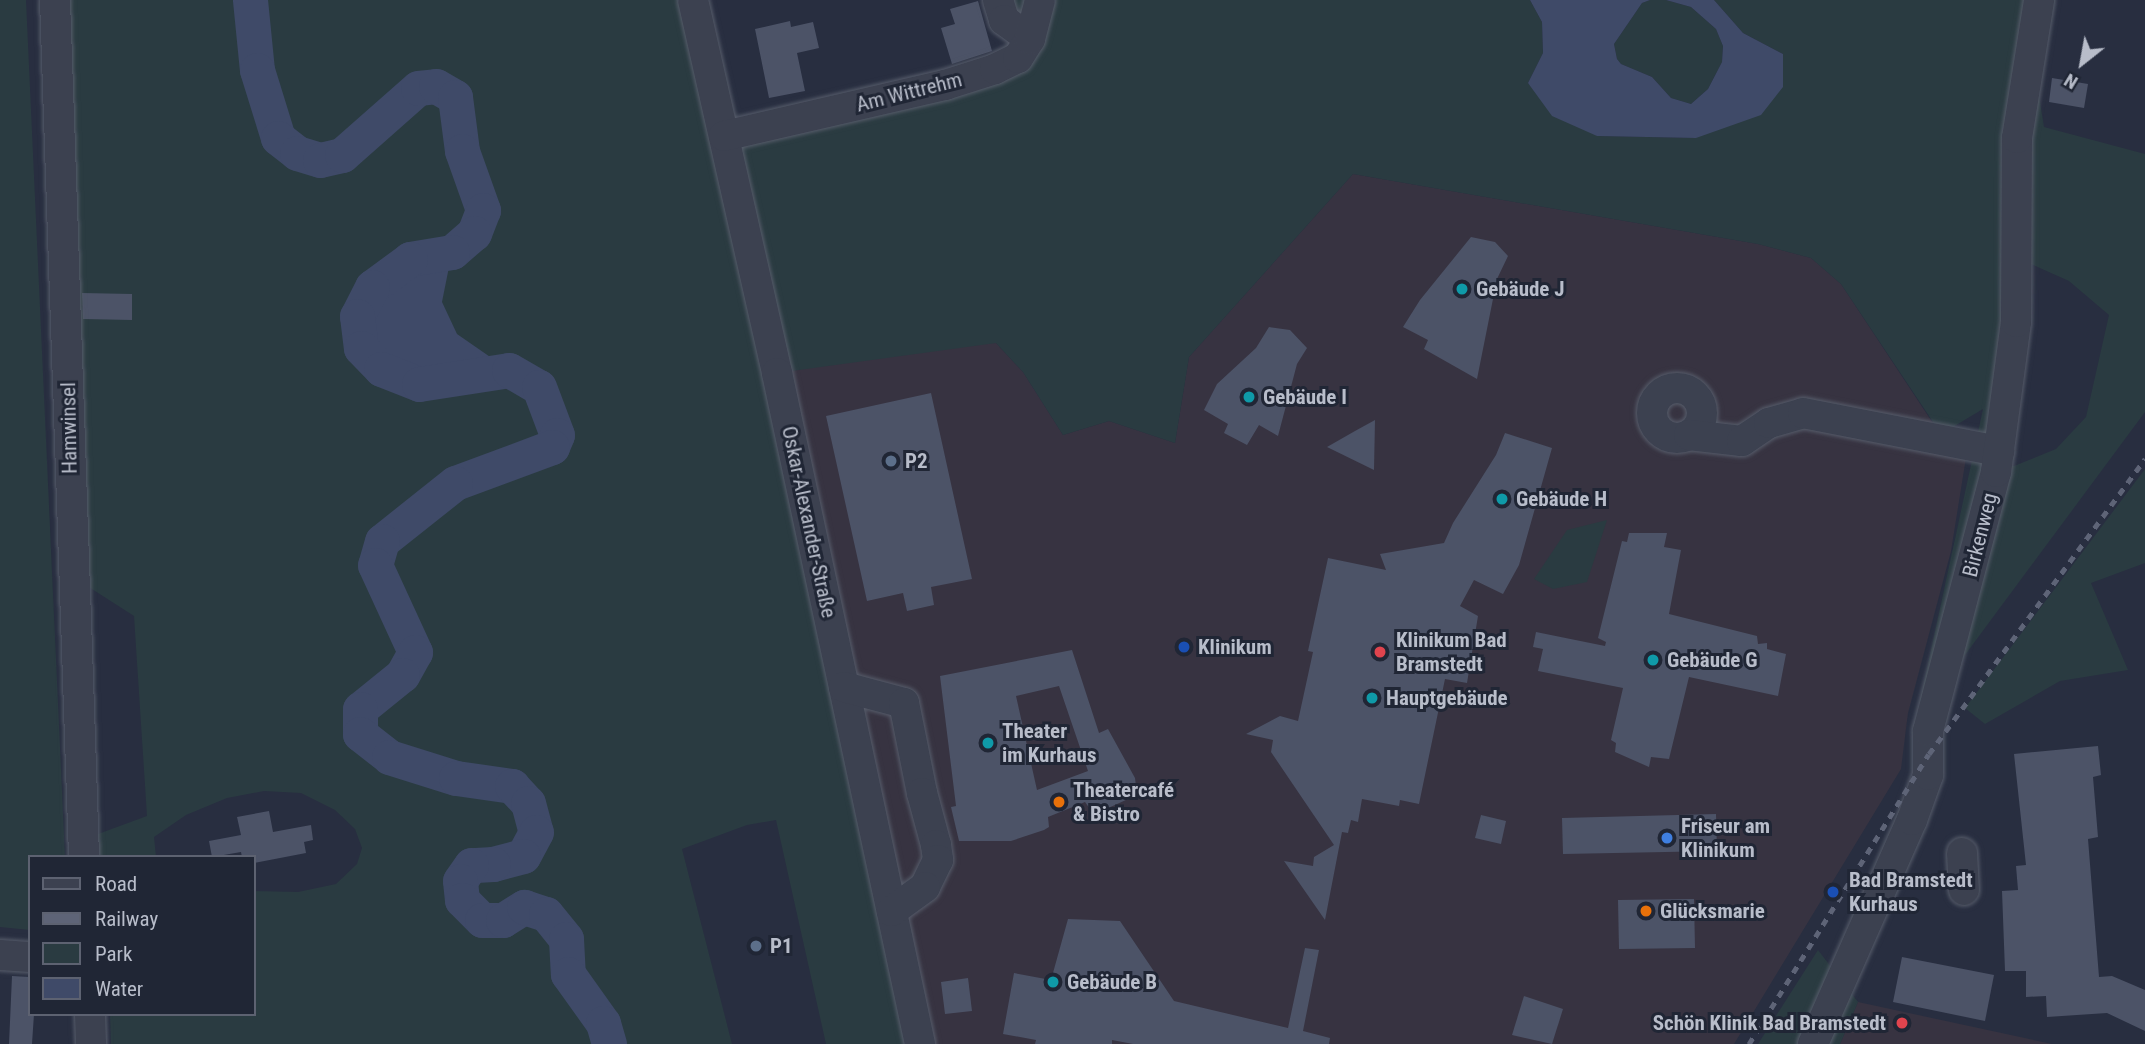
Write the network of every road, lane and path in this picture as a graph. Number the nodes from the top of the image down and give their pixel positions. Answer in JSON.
{"nodes":[{"id":1,"x":55,"y":0,"type":"edge"},
{"id":2,"x":693,"y":0,"type":"edge"},
{"id":3,"x":998,"y":0,"type":"edge"},
{"id":4,"x":1040,"y":0,"type":"edge"},
{"id":5,"x":2039,"y":0,"type":"edge"},
{"id":6,"x":1030,"y":39,"type":"junction"},
{"id":7,"x":724,"y":136,"type":"junction"},
{"id":8,"x":1689,"y":435,"type":"dead end"},
{"id":9,"x":1999,"y":451,"type":"junction"},
{"id":10,"x":844,"y":687,"type":"junction"},
{"id":11,"x":1962,"y":853,"type":"dead end"},
{"id":12,"x":84,"y":855,"type":"edge"},
{"id":13,"x":1964,"y":890,"type":"dead end"},
{"id":14,"x":892,"y":911,"type":"junction"},
{"id":15,"x":0,"y":955,"type":"edge"},
{"id":16,"x":28,"y":957,"type":"edge"},
{"id":17,"x":90,"y":1016,"type":"edge"},
{"id":18,"x":91,"y":1044,"type":"edge"},
{"id":19,"x":920,"y":1044,"type":"edge"},
{"id":20,"x":1813,"y":1044,"type":"edge"}],
"edges":[{"from":1,"to":12,"type":"street","name":"Hamwinsel"},
{"from":2,"to":7,"type":"street","name":"Oskar-Alexander-Straße"},
{"from":3,"to":6,"type":"street"},
{"from":4,"to":6,"type":"street"},
{"from":5,"to":9,"type":"street","name":"Birkenweg"},
{"from":6,"to":7,"type":"street","name":"Am Wittrehm"},
{"from":7,"to":10,"type":"street","name":"Oskar-Alexander-Straße"},
{"from":8,"to":9,"type":"street"},
{"from":9,"to":20,"type":"street","name":"Birkenweg"},
{"from":10,"to":14,"type":"street","name":"Oskar-Alexander-Straße"},
{"from":10,"to":14,"type":"street"},
{"from":11,"to":13,"type":"street"},
{"from":14,"to":19,"type":"street","name":"Oskar-Alexander-Straße"},
{"from":15,"to":16,"type":"street"},
{"from":17,"to":18,"type":"street"}]}
